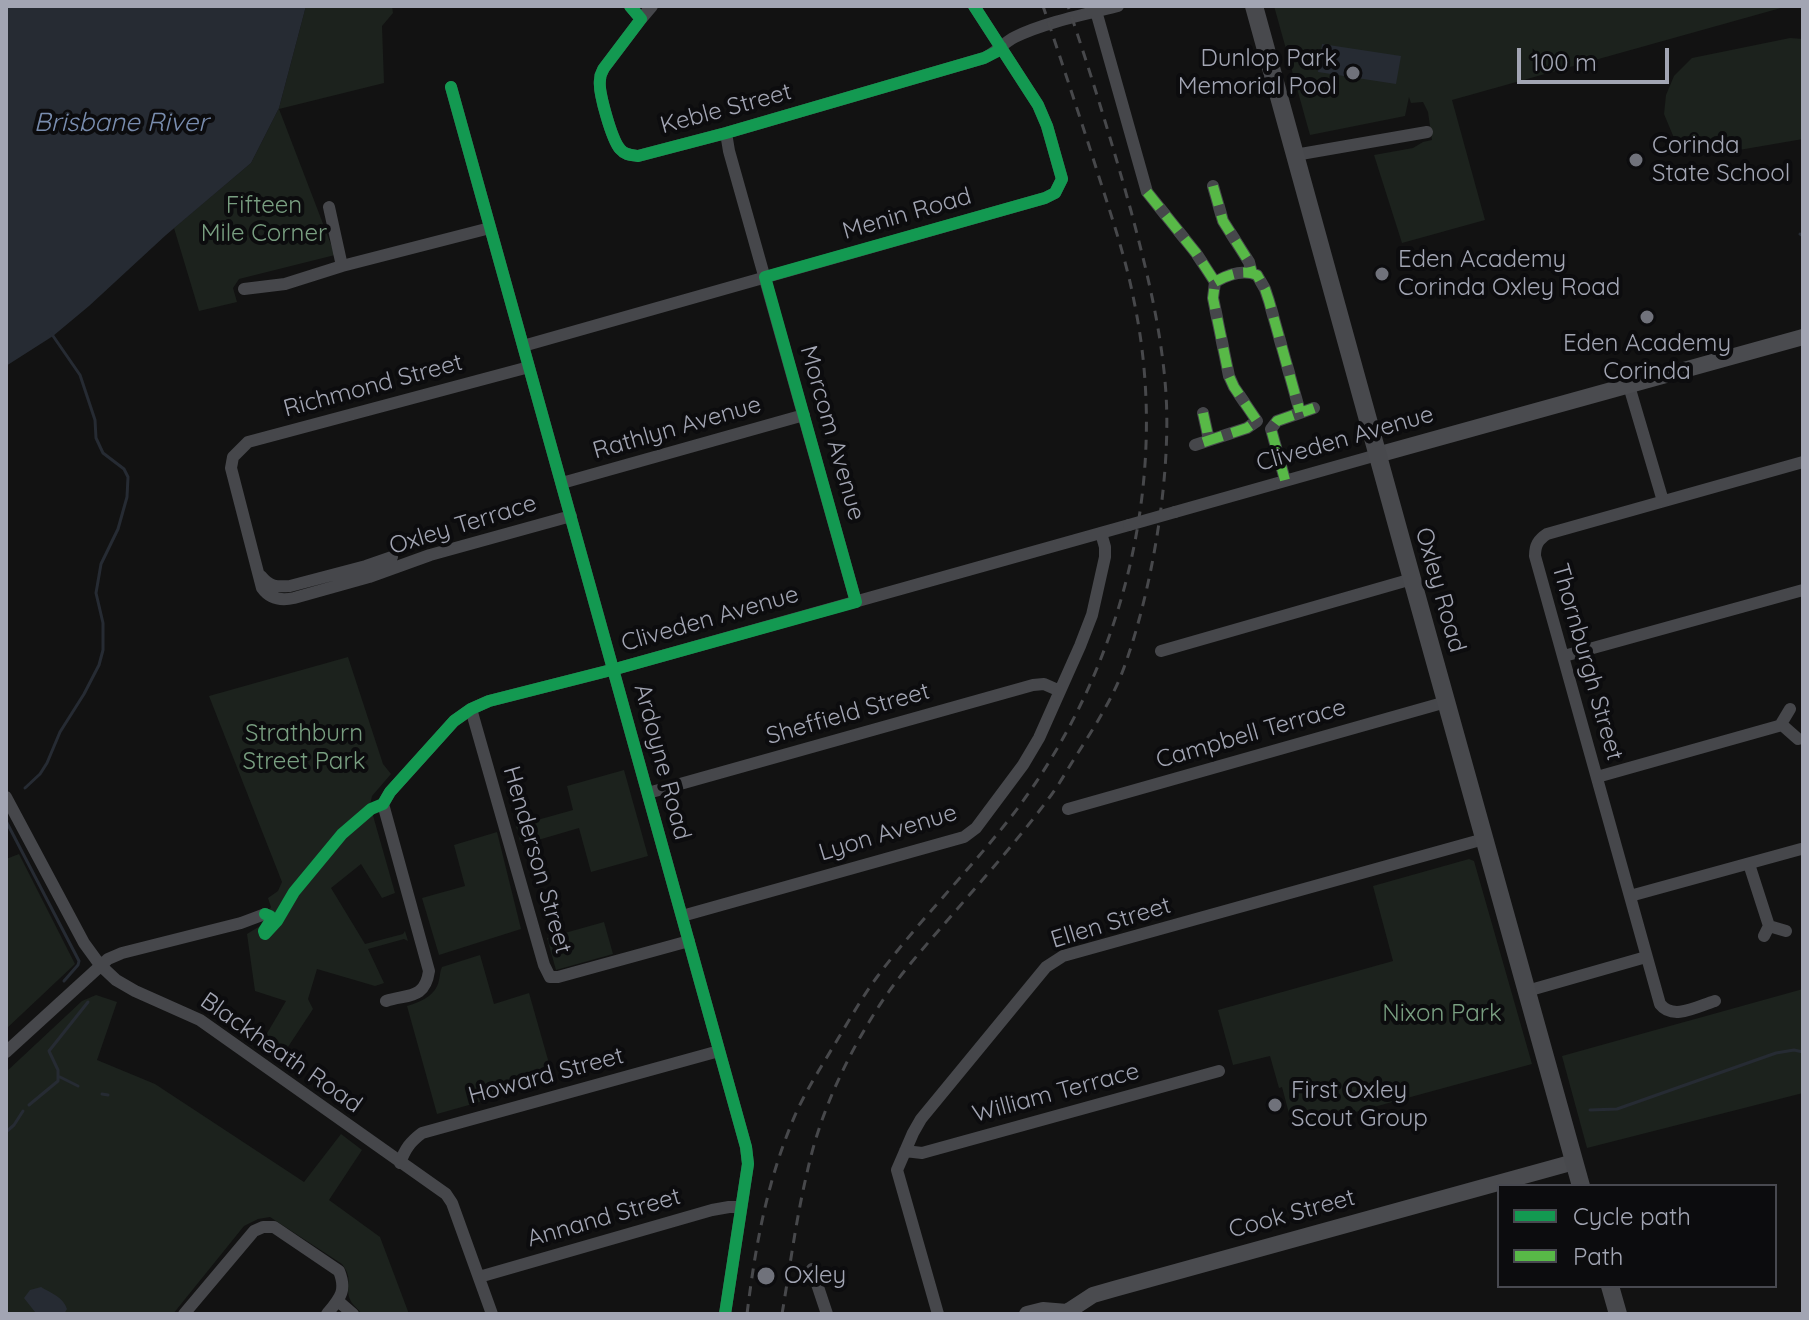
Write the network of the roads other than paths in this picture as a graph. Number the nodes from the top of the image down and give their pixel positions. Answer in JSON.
{"nodes":[{"id":1,"x":630,"y":6,"type":"edge"},
{"id":2,"x":652,"y":6,"type":"edge"},
{"id":3,"x":974,"y":6,"type":"edge"},
{"id":4,"x":1118,"y":6,"type":"edge"},
{"id":5,"x":1254,"y":6,"type":"edge"},
{"id":6,"x":1096,"y":11,"type":"junction"},
{"id":7,"x":641,"y":19,"type":"junction"},
{"id":8,"x":1001,"y":47,"type":"junction"},
{"id":9,"x":451,"y":87,"type":"dead end"},
{"id":10,"x":1427,"y":132,"type":"dead end"},
{"id":11,"x":726,"y":133,"type":"junction"},
{"id":12,"x":1295,"y":155,"type":"junction"},
{"id":13,"x":1213,"y":186,"type":"dead end"},
{"id":14,"x":329,"y":207,"type":"dead end"},
{"id":15,"x":490,"y":228,"type":"junction"},
{"id":16,"x":342,"y":266,"type":"junction"},
{"id":17,"x":1252,"y":273,"type":"junction"},
{"id":18,"x":765,"y":277,"type":"junction"},
{"id":19,"x":1215,"y":282,"type":"junction"},
{"id":20,"x":244,"y":289,"type":"dead end"},
{"id":21,"x":1803,"y":337,"type":"edge"},
{"id":22,"x":523,"y":346,"type":"junction"},
{"id":23,"x":529,"y":367,"type":"junction"},
{"id":24,"x":1629,"y":386,"type":"junction"},
{"id":25,"x":1314,"y":408,"type":"dead end"},
{"id":26,"x":1300,"y":412,"type":"junction"},
{"id":27,"x":1203,"y":413,"type":"dead end"},
{"id":28,"x":804,"y":415,"type":"junction"},
{"id":29,"x":1257,"y":421,"type":"junction"},
{"id":30,"x":1271,"y":429,"type":"junction"},
{"id":31,"x":1209,"y":440,"type":"junction"},
{"id":32,"x":1195,"y":445,"type":"dead end"},
{"id":33,"x":1377,"y":455,"type":"junction"},
{"id":34,"x":233,"y":457,"type":"joint"},
{"id":35,"x":1803,"y":462,"type":"edge"},
{"id":36,"x":1285,"y":480,"type":"junction"},
{"id":37,"x":562,"y":483,"type":"junction"},
{"id":38,"x":1663,"y":501,"type":"junction"},
{"id":39,"x":571,"y":516,"type":"junction"},
{"id":40,"x":1101,"y":533,"type":"junction"},
{"id":41,"x":392,"y":557,"type":"dead end"},
{"id":42,"x":367,"y":571,"type":"junction"},
{"id":43,"x":1412,"y":579,"type":"junction"},
{"id":44,"x":1803,"y":590,"type":"edge"},
{"id":45,"x":856,"y":602,"type":"junction"},
{"id":46,"x":1161,"y":651,"type":"dead end"},
{"id":47,"x":1564,"y":656,"type":"junction"},
{"id":48,"x":614,"y":669,"type":"junction"},
{"id":49,"x":1060,"y":691,"type":"junction"},
{"id":50,"x":1446,"y":702,"type":"junction"},
{"id":51,"x":471,"y":709,"type":"junction"},
{"id":52,"x":1790,"y":709,"type":"dead end"},
{"id":53,"x":1782,"y":725,"type":"junction"},
{"id":54,"x":1798,"y":739,"type":"dead end"},
{"id":55,"x":1597,"y":777,"type":"junction"},
{"id":56,"x":648,"y":793,"type":"junction"},
{"id":57,"x":6,"y":797,"type":"edge"},
{"id":58,"x":1068,"y":809,"type":"dead end"},
{"id":59,"x":1484,"y":839,"type":"junction"},
{"id":60,"x":1802,"y":848,"type":"edge"},
{"id":61,"x":1749,"y":864,"type":"junction"},
{"id":62,"x":1630,"y":896,"type":"junction"},
{"id":63,"x":265,"y":914,"type":"dead end"},
{"id":64,"x":682,"y":916,"type":"junction"},
{"id":65,"x":1786,"y":931,"type":"dead end"},
{"id":66,"x":689,"y":941,"type":"junction"},
{"id":67,"x":1646,"y":957,"type":"junction"},
{"id":68,"x":100,"y":965,"type":"junction"},
{"id":69,"x":1527,"y":991,"type":"junction"},
{"id":70,"x":386,"y":1001,"type":"dead end"},
{"id":71,"x":1715,"y":1001,"type":"dead end"},
{"id":72,"x":719,"y":1051,"type":"junction"},
{"id":73,"x":6,"y":1052,"type":"edge"},
{"id":74,"x":1219,"y":1071,"type":"dead end"},
{"id":75,"x":905,"y":1151,"type":"junction"},
{"id":76,"x":1574,"y":1162,"type":"junction"},
{"id":77,"x":400,"y":1163,"type":"junction"},
{"id":78,"x":1580,"y":1184,"type":"edge"},
{"id":79,"x":741,"y":1207,"type":"junction"},
{"id":80,"x":812,"y":1269,"type":"dead end"},
{"id":81,"x":479,"y":1277,"type":"junction"},
{"id":82,"x":1611,"y":1288,"type":"edge"},
{"id":83,"x":338,"y":1301,"type":"junction"},
{"id":84,"x":1067,"y":1313,"type":"edge"},
{"id":85,"x":184,"y":1314,"type":"edge"},
{"id":86,"x":327,"y":1314,"type":"edge"},
{"id":87,"x":353,"y":1314,"type":"edge"},
{"id":88,"x":492,"y":1314,"type":"edge"},
{"id":89,"x":725,"y":1314,"type":"edge"},
{"id":90,"x":827,"y":1314,"type":"edge"},
{"id":91,"x":938,"y":1314,"type":"edge"},
{"id":92,"x":1027,"y":1314,"type":"edge"},
{"id":93,"x":1618,"y":1314,"type":"edge"}],
"edges":[{"from":1,"to":7,"type":"street"},
{"from":2,"to":7,"type":"street"},
{"from":3,"to":8,"type":"street"},
{"from":4,"to":6,"type":"street","name":"Keble Street"},
{"from":5,"to":12,"type":"main road","name":"Oxley Road"},
{"from":6,"to":8,"type":"street","name":"Keble Street"},
{"from":6,"to":19,"type":"street"},
{"from":7,"to":11,"type":"street","name":"Keble Street"},
{"from":8,"to":11,"type":"street","name":"Keble Street"},
{"from":8,"to":18,"type":"street","name":"Menin Road"},
{"from":9,"to":15,"type":"street","name":"Ardoyne Road"},
{"from":10,"to":12,"type":"street"},
{"from":11,"to":18,"type":"street","name":"Morcom Avenue"},
{"from":12,"to":33,"type":"main road","name":"Oxley Road"},
{"from":13,"to":17,"type":"street"},
{"from":14,"to":16,"type":"street"},
{"from":15,"to":16,"type":"street"},
{"from":15,"to":22,"type":"street","name":"Ardoyne Road"},
{"from":16,"to":20,"type":"street"},
{"from":17,"to":19,"type":"street"},
{"from":17,"to":26,"type":"street"},
{"from":18,"to":22,"type":"street","name":"Menin Road"},
{"from":18,"to":28,"type":"street","name":"Morcom Avenue"},
{"from":19,"to":29,"type":"street"},
{"from":21,"to":24,"type":"street","name":"Cliveden Avenue"},
{"from":22,"to":23,"type":"street","name":"Ardoyne Road"},
{"from":23,"to":34,"type":"street","name":"Richmond Street"},
{"from":23,"to":37,"type":"street","name":"Ardoyne Road"},
{"from":24,"to":33,"type":"street","name":"Cliveden Avenue"},
{"from":24,"to":38,"type":"street"},
{"from":25,"to":26,"type":"street"},
{"from":26,"to":30,"type":"street"},
{"from":27,"to":31,"type":"street"},
{"from":28,"to":37,"type":"street","name":"Rathlyn Avenue"},
{"from":28,"to":45,"type":"street","name":"Morcom Avenue"},
{"from":29,"to":30,"type":"street"},
{"from":29,"to":31,"type":"street"},
{"from":30,"to":36,"type":"street"},
{"from":31,"to":32,"type":"street"},
{"from":33,"to":36,"type":"street","name":"Cliveden Avenue"},
{"from":33,"to":43,"type":"main road","name":"Oxley Road"},
{"from":34,"to":42,"type":"street","name":"Oxley Terrace"},
{"from":35,"to":38,"type":"street","name":"Thornburgh Street"},
{"from":36,"to":40,"type":"street","name":"Cliveden Avenue","bridge":true},
{"from":37,"to":39,"type":"street","name":"Ardoyne Road"},
{"from":38,"to":47,"type":"street","name":"Thornburgh Street"},
{"from":39,"to":42,"type":"street","name":"Oxley Terrace"},
{"from":39,"to":48,"type":"street","name":"Ardoyne Road"},
{"from":40,"to":45,"type":"street","name":"Cliveden Avenue"},
{"from":40,"to":49,"type":"street","name":"Lyon Avenue"},
{"from":41,"to":42,"type":"street","name":"Oxley Terrace"},
{"from":43,"to":46,"type":"street"},
{"from":43,"to":50,"type":"main road","name":"Oxley Road"},
{"from":44,"to":47,"type":"street"},
{"from":45,"to":48,"type":"street","name":"Cliveden Avenue"},
{"from":47,"to":55,"type":"street","name":"Thornburgh Street"},
{"from":48,"to":51,"type":"street","name":"Cliveden Avenue"},
{"from":48,"to":56,"type":"street","name":"Ardoyne Road"},
{"from":49,"to":56,"type":"street","name":"Sheffield Street"},
{"from":49,"to":64,"type":"street","name":"Lyon Avenue"},
{"from":50,"to":58,"type":"street","name":"Campbell Terrace"},
{"from":50,"to":59,"type":"main road","name":"Oxley Road"},
{"from":51,"to":66,"type":"street","name":"Henderson Street"},
{"from":51,"to":70,"type":"street","name":"Cliveden Avenue"},
{"from":52,"to":53,"type":"street"},
{"from":53,"to":54,"type":"street"},
{"from":53,"to":55,"type":"street"},
{"from":55,"to":62,"type":"street","name":"Thornburgh Street"},
{"from":56,"to":64,"type":"street","name":"Ardoyne Road"},
{"from":57,"to":68,"type":"street","name":"Blackheath Road"},
{"from":59,"to":69,"type":"main road","name":"Oxley Road"},
{"from":59,"to":75,"type":"street","name":"Ellen Street"},
{"from":60,"to":61,"type":"street"},
{"from":61,"to":62,"type":"street"},
{"from":61,"to":65,"type":"street"},
{"from":62,"to":67,"type":"street","name":"Thornburgh Street"},
{"from":63,"to":68,"type":"street"},
{"from":64,"to":66,"type":"street","name":"Ardoyne Road"},
{"from":66,"to":72,"type":"street","name":"Ardoyne Road"},
{"from":67,"to":69,"type":"street"},
{"from":67,"to":71,"type":"street","name":"Thornburgh Street"},
{"from":68,"to":73,"type":"street"},
{"from":68,"to":77,"type":"street","name":"Blackheath Road"},
{"from":69,"to":76,"type":"main road","name":"Oxley Road"},
{"from":72,"to":77,"type":"street","name":"Howard Street"},
{"from":72,"to":79,"type":"street","name":"Ardoyne Road"},
{"from":74,"to":75,"type":"street","name":"William Terrace"},
{"from":75,"to":91,"type":"street","name":"Ellen Street"},
{"from":76,"to":78,"type":"main road","name":"Oxley Road"},
{"from":76,"to":84,"type":"street","name":"Cook Street"},
{"from":77,"to":81,"type":"street","name":"Blackheath Road"},
{"from":79,"to":81,"type":"street","name":"Annand Street"},
{"from":79,"to":89,"type":"street","name":"Ardoyne Road"},
{"from":80,"to":90,"type":"street"},
{"from":81,"to":88,"type":"street","name":"Blackheath Road"},
{"from":82,"to":93,"type":"main road"},
{"from":83,"to":85,"type":"street"},
{"from":83,"to":86,"type":"street"},
{"from":83,"to":87,"type":"street"},
{"from":84,"to":92,"type":"street","name":"Cook Street"}]}
